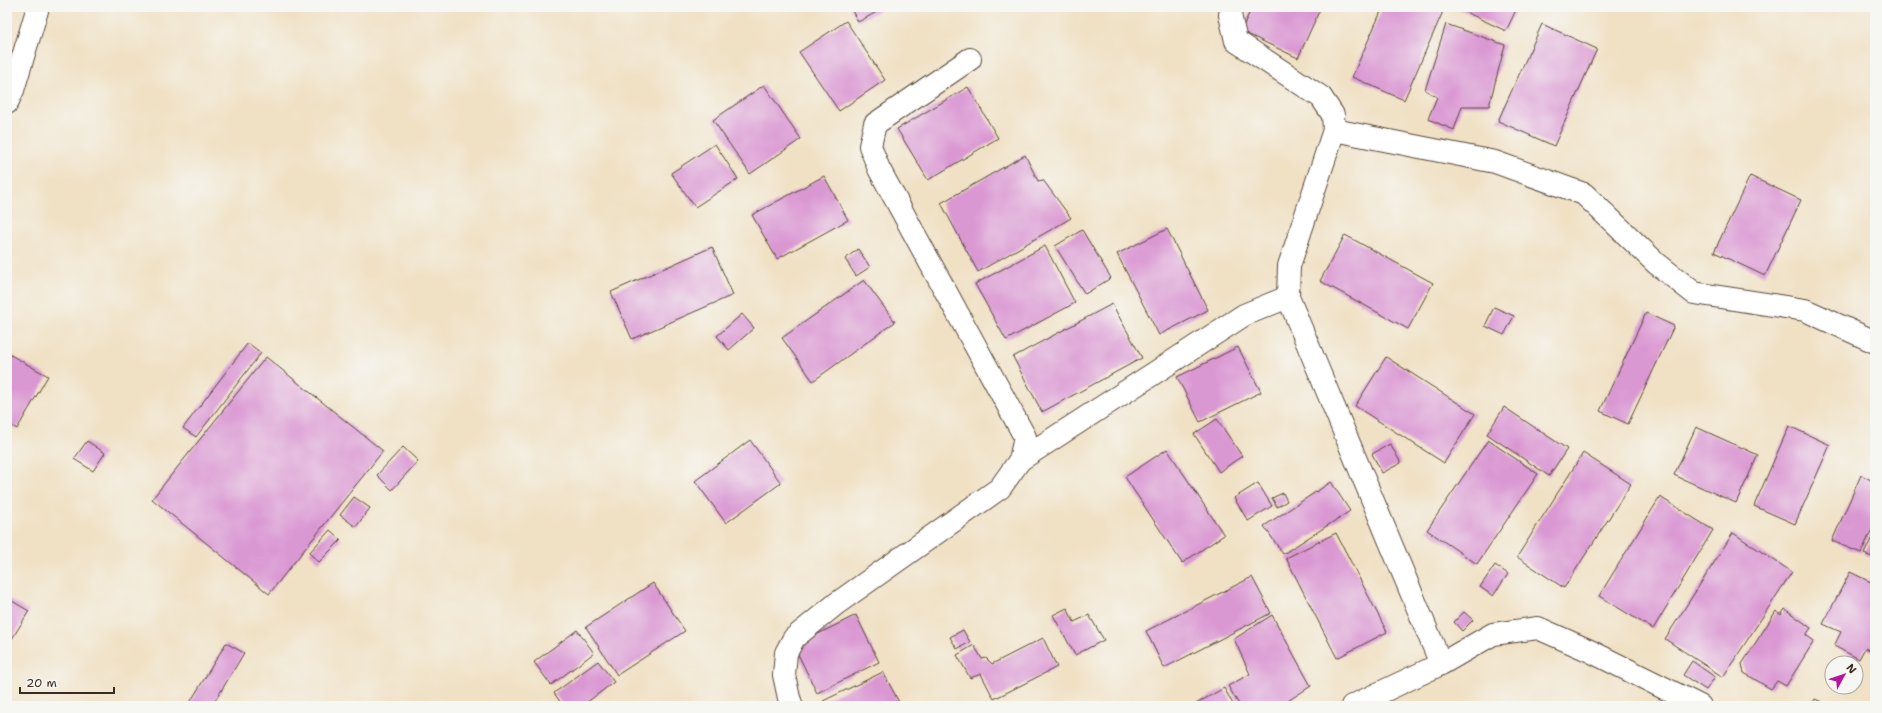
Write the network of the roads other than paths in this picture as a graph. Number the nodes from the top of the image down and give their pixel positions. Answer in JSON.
{"nodes":[{"id":1,"x":38,"y":7,"type":"edge"},
{"id":2,"x":1232,"y":7,"type":"edge"},
{"id":3,"x":970,"y":59,"type":"dead end"},
{"id":4,"x":9,"y":95,"type":"edge"},
{"id":5,"x":1334,"y":130,"type":"junction"},
{"id":6,"x":1288,"y":297,"type":"junction"},
{"id":7,"x":1875,"y":342,"type":"edge"},
{"id":8,"x":1020,"y":460,"type":"junction"},
{"id":9,"x":1441,"y":664,"type":"junction"},
{"id":10,"x":792,"y":706,"type":"edge"},
{"id":11,"x":1352,"y":706,"type":"edge"},
{"id":12,"x":1700,"y":706,"type":"edge"}],
"edges":[{"from":1,"to":4,"type":"street"},
{"from":2,"to":5,"type":"street"},
{"from":3,"to":8,"type":"street"},
{"from":5,"to":6,"type":"street"},
{"from":5,"to":7,"type":"street"},
{"from":6,"to":8,"type":"street"},
{"from":6,"to":9,"type":"street"},
{"from":8,"to":10,"type":"street"},
{"from":9,"to":11,"type":"street"},
{"from":9,"to":12,"type":"street"}]}
